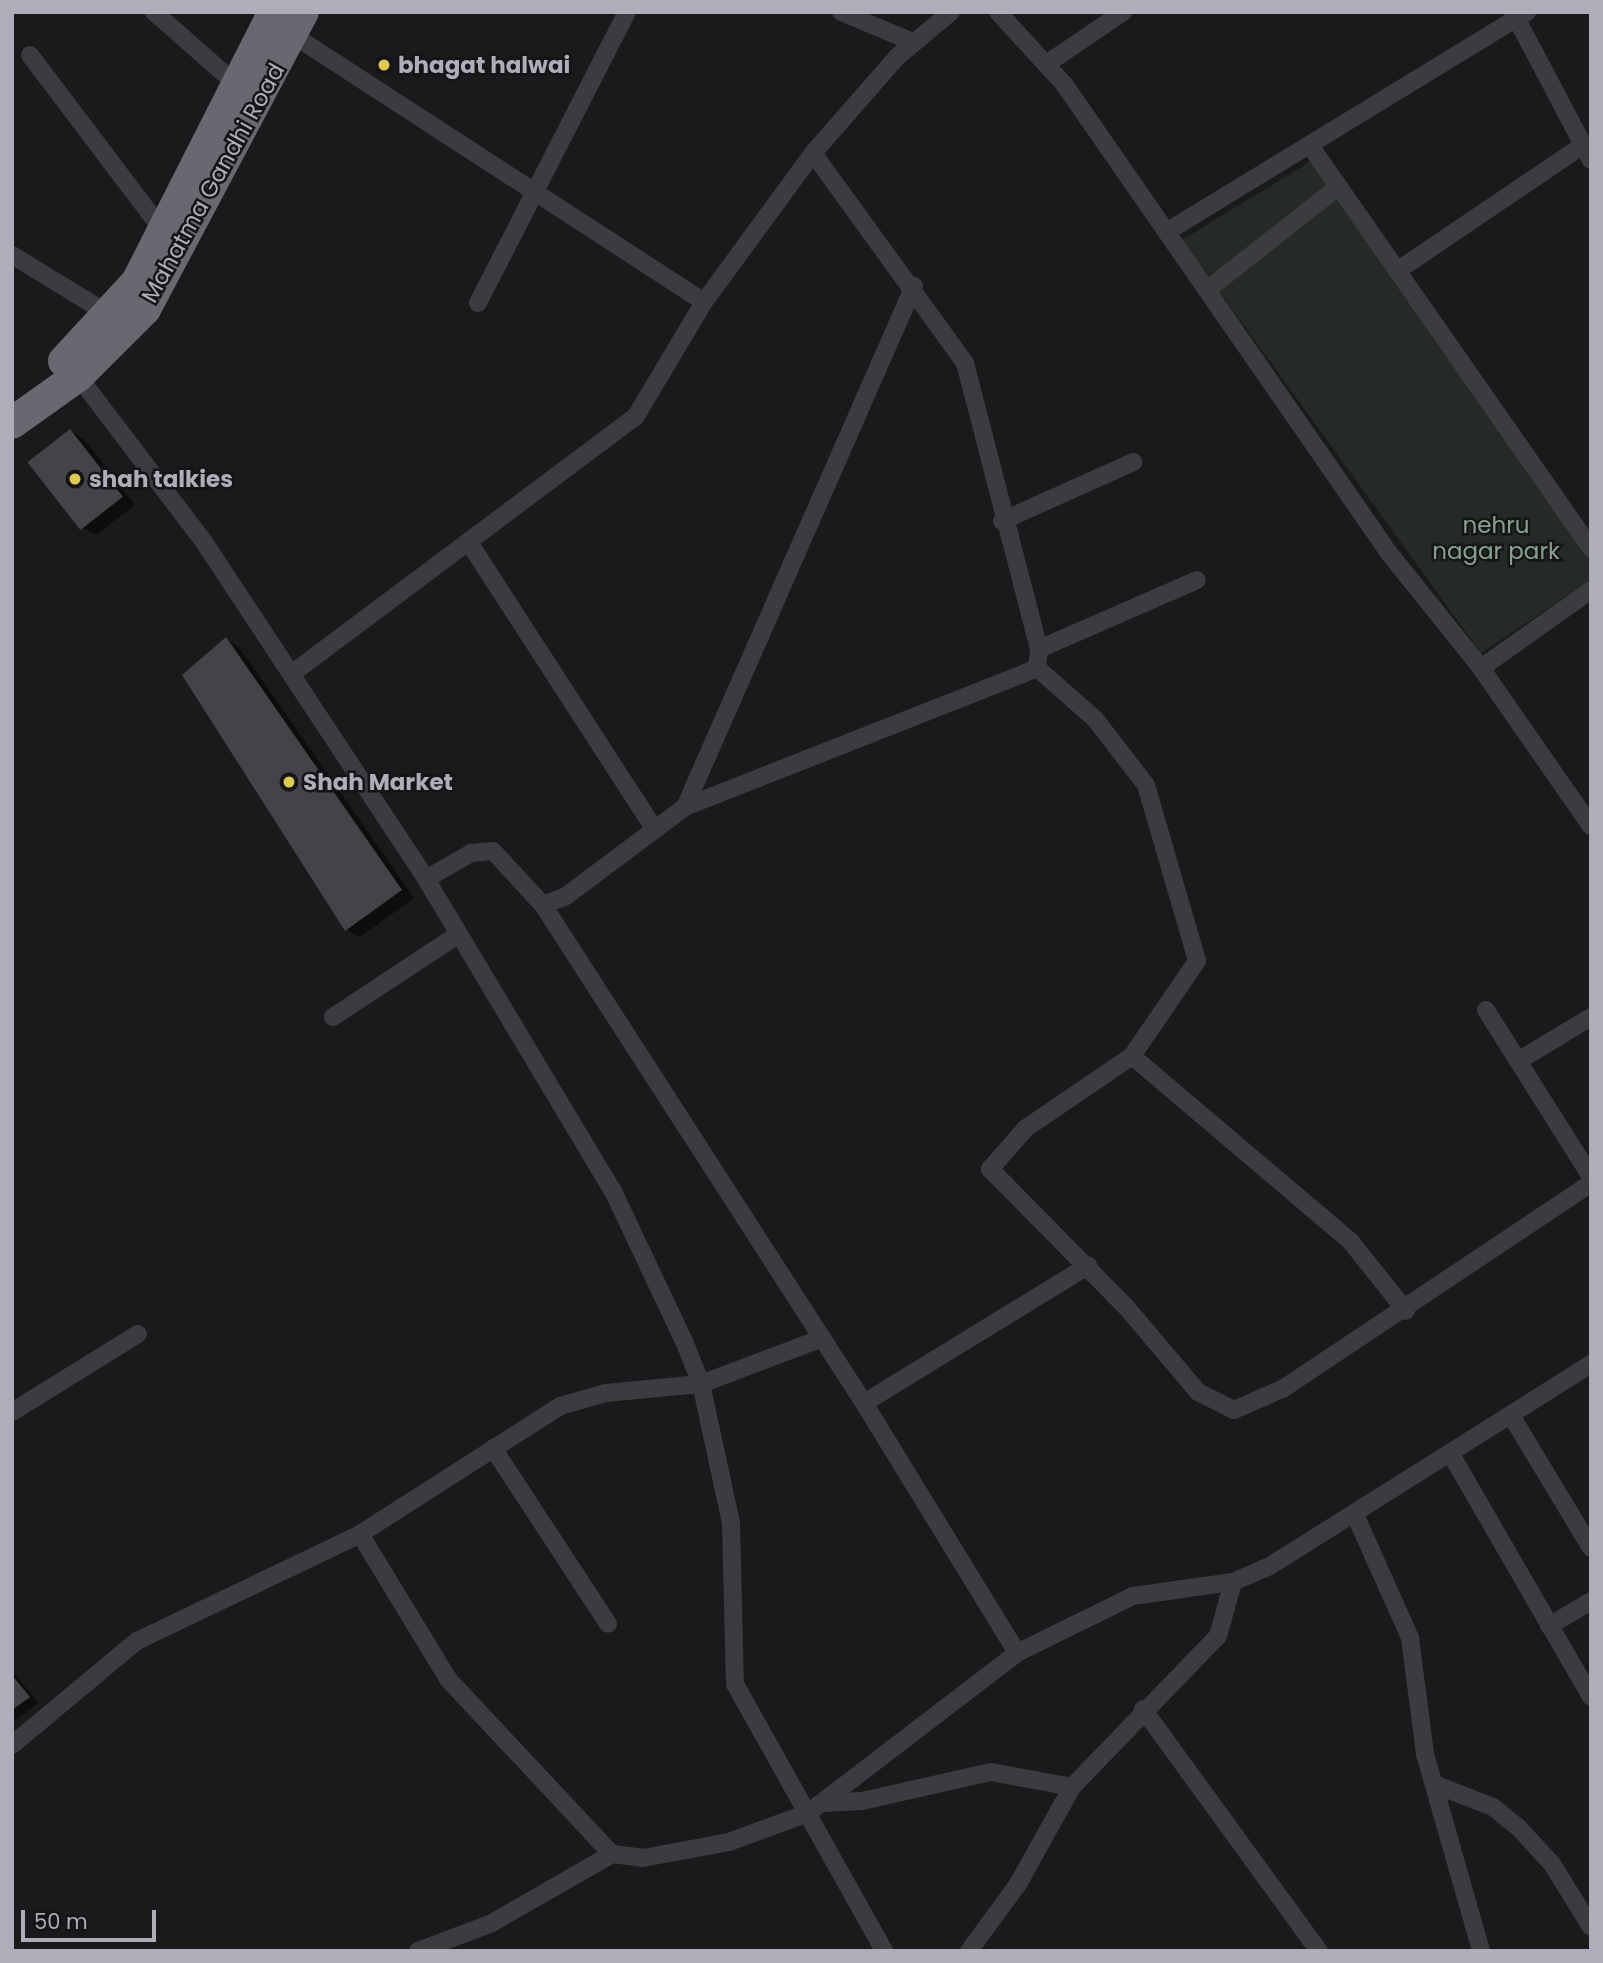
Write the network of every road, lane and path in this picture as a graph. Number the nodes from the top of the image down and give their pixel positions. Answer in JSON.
{"nodes":[{"id":1,"x":154,"y":12,"type":"edge"},
{"id":2,"x":627,"y":12,"type":"edge"},
{"id":3,"x":841,"y":12,"type":"edge"},
{"id":4,"x":951,"y":12,"type":"edge"},
{"id":5,"x":998,"y":12,"type":"edge"},
{"id":6,"x":1123,"y":12,"type":"edge"},
{"id":7,"x":1519,"y":15,"type":"edge"},
{"id":8,"x":290,"y":20,"type":"edge"},
{"id":9,"x":914,"y":42,"type":"junction"},
{"id":10,"x":30,"y":55,"type":"dead end"},
{"id":11,"x":1048,"y":63,"type":"junction"},
{"id":12,"x":237,"y":85,"type":"junction"},
{"id":13,"x":1311,"y":148,"type":"junction"},
{"id":14,"x":813,"y":153,"type":"junction"},
{"id":15,"x":1587,"y":153,"type":"edge"},
{"id":16,"x":1338,"y":187,"type":"junction"},
{"id":17,"x":540,"y":193,"type":"junction"},
{"id":18,"x":1168,"y":231,"type":"junction"},
{"id":19,"x":164,"y":232,"type":"junction"},
{"id":20,"x":12,"y":255,"type":"edge"},
{"id":21,"x":1397,"y":271,"type":"junction"},
{"id":22,"x":914,"y":286,"type":"junction"},
{"id":23,"x":1207,"y":290,"type":"junction"},
{"id":24,"x":704,"y":302,"type":"junction"},
{"id":25,"x":478,"y":303,"type":"dead end"},
{"id":26,"x":111,"y":316,"type":"junction"},
{"id":27,"x":78,"y":376,"type":"junction"},
{"id":28,"x":12,"y":400,"type":"edge"},
{"id":29,"x":12,"y":423,"type":"edge"},
{"id":30,"x":1133,"y":462,"type":"dead end"},
{"id":31,"x":1002,"y":521,"type":"junction"},
{"id":32,"x":470,"y":544,"type":"junction"},
{"id":33,"x":1591,"y":548,"type":"edge"},
{"id":34,"x":1197,"y":580,"type":"dead end"},
{"id":35,"x":1591,"y":590,"type":"edge"},
{"id":36,"x":1039,"y":649,"type":"junction"},
{"id":37,"x":1037,"y":668,"type":"junction"},
{"id":38,"x":1481,"y":668,"type":"junction"},
{"id":39,"x":294,"y":672,"type":"junction"},
{"id":40,"x":685,"y":807,"type":"junction"},
{"id":41,"x":1591,"y":826,"type":"edge"},
{"id":42,"x":653,"y":827,"type":"junction"},
{"id":43,"x":426,"y":879,"type":"junction"},
{"id":44,"x":543,"y":905,"type":"junction"},
{"id":45,"x":459,"y":934,"type":"junction"},
{"id":46,"x":1486,"y":1010,"type":"dead end"},
{"id":47,"x":333,"y":1017,"type":"dead end"},
{"id":48,"x":1591,"y":1017,"type":"edge"},
{"id":49,"x":1132,"y":1056,"type":"junction"},
{"id":50,"x":1518,"y":1061,"type":"junction"},
{"id":51,"x":1591,"y":1177,"type":"edge"},
{"id":52,"x":1591,"y":1183,"type":"edge"},
{"id":53,"x":1088,"y":1266,"type":"junction"},
{"id":54,"x":1406,"y":1311,"type":"junction"},
{"id":55,"x":138,"y":1334,"type":"dead end"},
{"id":56,"x":820,"y":1339,"type":"junction"},
{"id":57,"x":1591,"y":1364,"type":"edge"},
{"id":58,"x":701,"y":1384,"type":"junction"},
{"id":59,"x":864,"y":1403,"type":"junction"},
{"id":60,"x":12,"y":1412,"type":"edge"},
{"id":61,"x":1512,"y":1417,"type":"junction"},
{"id":62,"x":494,"y":1448,"type":"junction"},
{"id":63,"x":1452,"y":1456,"type":"junction"},
{"id":64,"x":1356,"y":1517,"type":"junction"},
{"id":65,"x":360,"y":1534,"type":"junction"},
{"id":66,"x":1591,"y":1548,"type":"edge"},
{"id":67,"x":1233,"y":1582,"type":"junction"},
{"id":68,"x":1591,"y":1601,"type":"edge"},
{"id":69,"x":608,"y":1624,"type":"dead end"},
{"id":70,"x":1549,"y":1626,"type":"junction"},
{"id":71,"x":1017,"y":1653,"type":"junction"},
{"id":72,"x":1591,"y":1697,"type":"edge"},
{"id":73,"x":1143,"y":1709,"type":"junction"},
{"id":74,"x":12,"y":1745,"type":"edge"},
{"id":75,"x":1434,"y":1784,"type":"junction"},
{"id":76,"x":1072,"y":1787,"type":"junction"},
{"id":77,"x":816,"y":1808,"type":"junction"},
{"id":78,"x":612,"y":1854,"type":"junction"},
{"id":79,"x":1591,"y":1927,"type":"edge"},
{"id":80,"x":418,"y":1951,"type":"edge"},
{"id":81,"x":884,"y":1951,"type":"edge"},
{"id":82,"x":970,"y":1951,"type":"edge"},
{"id":83,"x":1319,"y":1951,"type":"edge"},
{"id":84,"x":1482,"y":1951,"type":"edge"}],
"edges":[{"from":1,"to":12,"type":"street"},
{"from":2,"to":17,"type":"street"},
{"from":3,"to":9,"type":"street"},
{"from":4,"to":9,"type":"street"},
{"from":5,"to":11,"type":"street"},
{"from":6,"to":11,"type":"street"},
{"from":7,"to":13,"type":"street"},
{"from":7,"to":15,"type":"street"},
{"from":8,"to":12,"type":"highway","name":"Mahatma Gandhi Road"},
{"from":8,"to":17,"type":"street"},
{"from":8,"to":27,"type":"highway","name":"Mahatma Gandhi Road"},
{"from":9,"to":14,"type":"street"},
{"from":10,"to":19,"type":"street"},
{"from":11,"to":18,"type":"street"},
{"from":12,"to":19,"type":"highway","name":"Mahatma Gandhi Road"},
{"from":13,"to":16,"type":"street"},
{"from":13,"to":18,"type":"street"},
{"from":14,"to":22,"type":"street"},
{"from":14,"to":24,"type":"street"},
{"from":15,"to":21,"type":"street"},
{"from":16,"to":21,"type":"street"},
{"from":16,"to":23,"type":"street"},
{"from":17,"to":24,"type":"street"},
{"from":17,"to":25,"type":"street"},
{"from":18,"to":23,"type":"street"},
{"from":19,"to":26,"type":"highway","name":"Mahatma Gandhi Road"},
{"from":20,"to":26,"type":"street"},
{"from":21,"to":33,"type":"street"},
{"from":22,"to":31,"type":"street"},
{"from":22,"to":40,"type":"street"},
{"from":23,"to":38,"type":"street"},
{"from":24,"to":32,"type":"street"},
{"from":26,"to":28,"type":"highway","name":"Mahatma Gandhi Road"},
{"from":27,"to":29,"type":"highway","name":"Mahatma Gandhi Road"},
{"from":27,"to":39,"type":"street"},
{"from":30,"to":31,"type":"street"},
{"from":31,"to":36,"type":"street"},
{"from":32,"to":39,"type":"street"},
{"from":32,"to":42,"type":"street"},
{"from":34,"to":36,"type":"street"},
{"from":35,"to":38,"type":"street"},
{"from":36,"to":37,"type":"street"},
{"from":37,"to":40,"type":"street"},
{"from":37,"to":49,"type":"street"},
{"from":38,"to":41,"type":"street"},
{"from":39,"to":43,"type":"street"},
{"from":40,"to":42,"type":"street"},
{"from":42,"to":44,"type":"street"},
{"from":43,"to":44,"type":"street"},
{"from":43,"to":45,"type":"street"},
{"from":44,"to":56,"type":"street"},
{"from":45,"to":47,"type":"street"},
{"from":45,"to":58,"type":"street"},
{"from":46,"to":50,"type":"street"},
{"from":48,"to":50,"type":"street"},
{"from":49,"to":53,"type":"street"},
{"from":49,"to":54,"type":"street"},
{"from":50,"to":51,"type":"street"},
{"from":52,"to":54,"type":"street"},
{"from":53,"to":54,"type":"street"},
{"from":53,"to":59,"type":"street"},
{"from":55,"to":60,"type":"street"},
{"from":56,"to":58,"type":"street"},
{"from":56,"to":59,"type":"street"},
{"from":57,"to":61,"type":"street"},
{"from":58,"to":62,"type":"street"},
{"from":58,"to":77,"type":"street"},
{"from":59,"to":71,"type":"street"},
{"from":61,"to":63,"type":"street"},
{"from":61,"to":66,"type":"street"},
{"from":62,"to":65,"type":"street"},
{"from":62,"to":69,"type":"street"},
{"from":63,"to":64,"type":"street"},
{"from":63,"to":70,"type":"street"},
{"from":64,"to":67,"type":"street"},
{"from":64,"to":75,"type":"street"},
{"from":65,"to":74,"type":"street"},
{"from":65,"to":78,"type":"street"},
{"from":67,"to":71,"type":"street"},
{"from":67,"to":73,"type":"street"},
{"from":68,"to":70,"type":"street"},
{"from":70,"to":72,"type":"street"},
{"from":71,"to":77,"type":"street"},
{"from":73,"to":76,"type":"street"},
{"from":73,"to":83,"type":"street"},
{"from":75,"to":79,"type":"street"},
{"from":75,"to":84,"type":"street"},
{"from":76,"to":77,"type":"street"},
{"from":76,"to":82,"type":"street"},
{"from":77,"to":78,"type":"street"},
{"from":77,"to":81,"type":"street"},
{"from":78,"to":80,"type":"street"}]}
